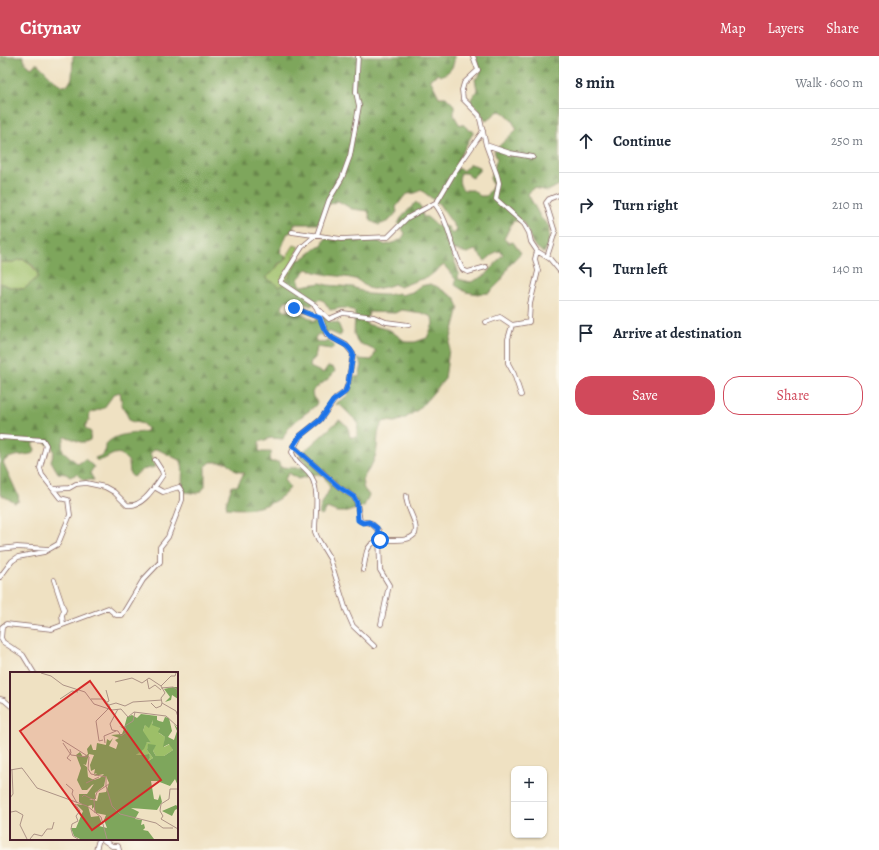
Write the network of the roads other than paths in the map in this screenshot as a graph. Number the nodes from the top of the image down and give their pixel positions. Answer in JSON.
{"nodes":[{"id":1,"x":358,"y":56,"type":"edge"},
{"id":2,"x":473,"y":56,"type":"edge"},
{"id":3,"x":482,"y":131,"type":"junction"},
{"id":4,"x":486,"y":145,"type":"junction"},
{"id":5,"x":533,"y":157,"type":"dead end"},
{"id":6,"x":559,"y":195,"type":"edge"},
{"id":7,"x":435,"y":204,"type":"junction"},
{"id":8,"x":292,"y":232,"type":"dead end"},
{"id":9,"x":317,"y":235,"type":"junction"},
{"id":10,"x":537,"y":251,"type":"junction"},
{"id":11,"x":546,"y":257,"type":"junction"},
{"id":12,"x":486,"y":267,"type":"dead end"},
{"id":13,"x":559,"y":270,"type":"edge"},
{"id":14,"x":316,"y":306,"type":"junction"},
{"id":15,"x":294,"y":308,"type":"dead end"},
{"id":16,"x":320,"y":318,"type":"junction"},
{"id":17,"x":486,"y":322,"type":"dead end"},
{"id":18,"x":409,"y":325,"type":"dead end"},
{"id":19,"x":512,"y":325,"type":"junction"},
{"id":20,"x":520,"y":395,"type":"dead end"},
{"id":21,"x":0,"y":437,"type":"edge"},
{"id":22,"x":293,"y":446,"type":"junction"},
{"id":23,"x":156,"y":460,"type":"dead end"},
{"id":24,"x":154,"y":487,"type":"junction"},
{"id":25,"x":53,"y":489,"type":"junction"},
{"id":26,"x":406,"y":496,"type":"dead end"},
{"id":27,"x":380,"y":540,"type":"junction"},
{"id":28,"x":0,"y":549,"type":"edge"},
{"id":29,"x":52,"y":549,"type":"junction"},
{"id":30,"x":364,"y":570,"type":"dead end"},
{"id":31,"x":0,"y":577,"type":"edge"},
{"id":32,"x":54,"y":580,"type":"dead end"},
{"id":33,"x":63,"y":624,"type":"junction"},
{"id":34,"x":381,"y":624,"type":"dead end"},
{"id":35,"x":1,"y":637,"type":"edge"},
{"id":36,"x":374,"y":646,"type":"dead end"},
{"id":37,"x":33,"y":672,"type":"edge"},
{"id":38,"x":0,"y":699,"type":"edge"},
{"id":39,"x":10,"y":705,"type":"edge"},
{"id":40,"x":98,"y":840,"type":"edge"},
{"id":41,"x":103,"y":840,"type":"edge"},
{"id":42,"x":96,"y":850,"type":"edge"},
{"id":43,"x":120,"y":850,"type":"edge"}],
"edges":[{"from":1,"to":9,"type":"street"},
{"from":2,"to":3,"type":"street"},
{"from":3,"to":4,"type":"street"},
{"from":3,"to":7,"type":"street"},
{"from":4,"to":5,"type":"street"},
{"from":4,"to":10,"type":"street"},
{"from":6,"to":11,"type":"street"},
{"from":7,"to":9,"type":"street"},
{"from":7,"to":12,"type":"street"},
{"from":8,"to":9,"type":"street"},
{"from":9,"to":14,"type":"street"},
{"from":10,"to":11,"type":"street"},
{"from":10,"to":19,"type":"street"},
{"from":11,"to":13,"type":"street"},
{"from":14,"to":16,"type":"street"},
{"from":14,"to":18,"type":"street"},
{"from":15,"to":16,"type":"street"},
{"from":16,"to":22,"type":"street"},
{"from":17,"to":19,"type":"street"},
{"from":19,"to":20,"type":"street"},
{"from":21,"to":25,"type":"street"},
{"from":22,"to":27,"type":"street"},
{"from":22,"to":36,"type":"street"},
{"from":23,"to":24,"type":"street"},
{"from":24,"to":25,"type":"street"},
{"from":24,"to":33,"type":"street"},
{"from":25,"to":29,"type":"street"},
{"from":26,"to":27,"type":"street"},
{"from":27,"to":30,"type":"street"},
{"from":27,"to":34,"type":"street"},
{"from":28,"to":29,"type":"street"},
{"from":29,"to":31,"type":"street"},
{"from":32,"to":33,"type":"street"},
{"from":33,"to":35,"type":"street"},
{"from":35,"to":37,"type":"street"},
{"from":38,"to":39,"type":"street"},
{"from":40,"to":42,"type":"street"},
{"from":41,"to":43,"type":"street"}]}
